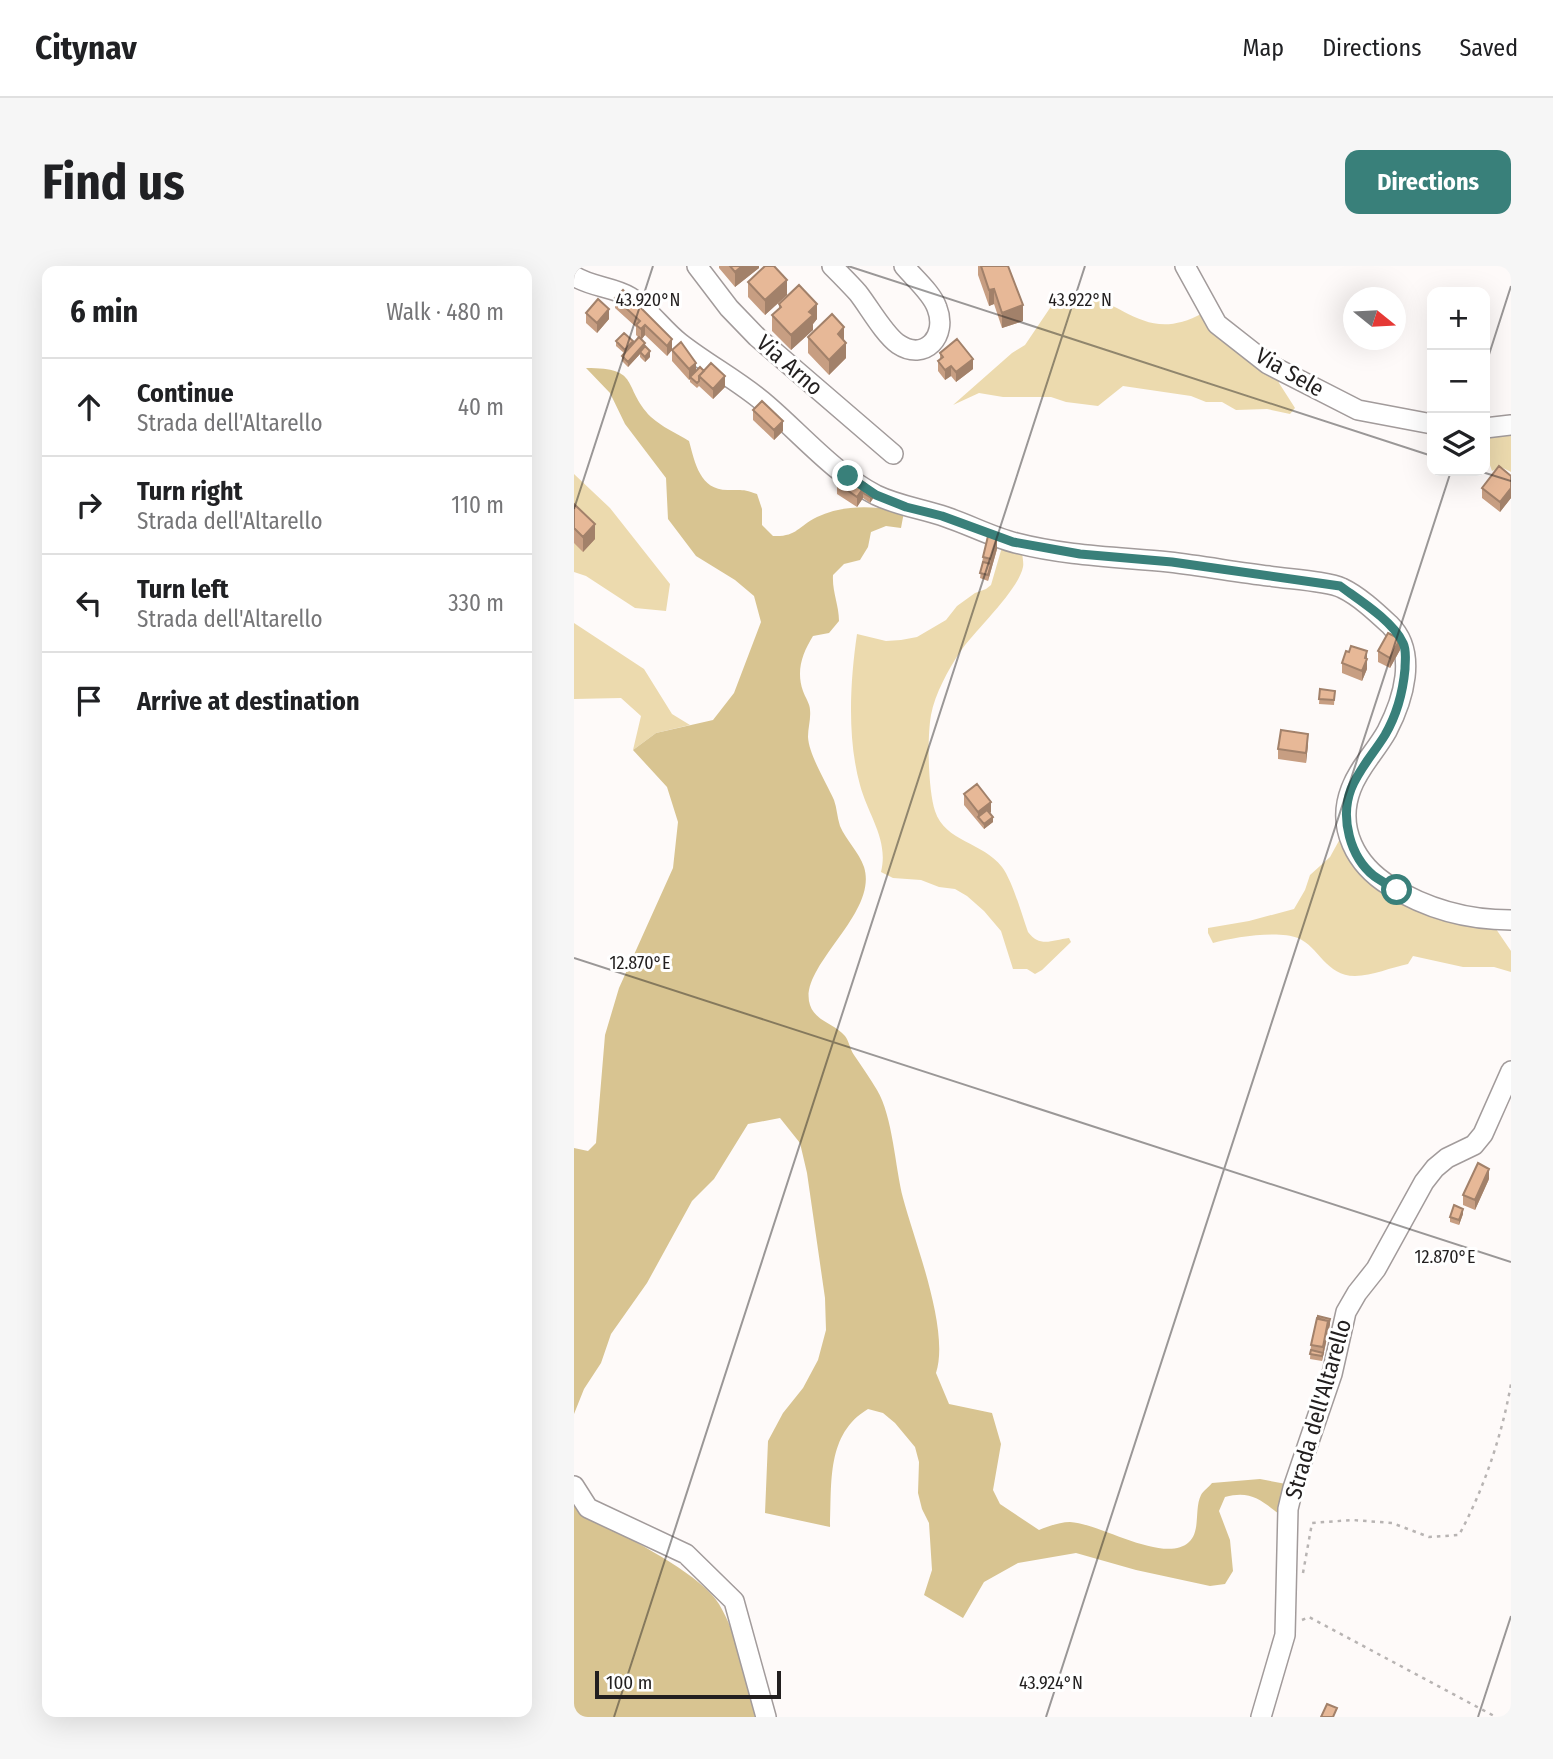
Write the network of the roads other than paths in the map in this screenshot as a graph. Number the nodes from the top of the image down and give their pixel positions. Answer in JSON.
{"nodes":[{"id":1,"x":697,"y":266,"type":"edge"},
{"id":2,"x":832,"y":266,"type":"edge"},
{"id":3,"x":904,"y":266,"type":"edge"},
{"id":4,"x":1185,"y":266,"type":"edge"},
{"id":5,"x":574,"y":276,"type":"edge"},
{"id":6,"x":1427,"y":423,"type":"edge"},
{"id":7,"x":1511,"y":425,"type":"edge"},
{"id":8,"x":1490,"y":428,"type":"edge"},
{"id":9,"x":894,"y":454,"type":"dead end"},
{"id":10,"x":1507,"y":925,"type":"edge"},
{"id":11,"x":1511,"y":1071,"type":"edge"},
{"id":12,"x":574,"y":1486,"type":"edge"},
{"id":13,"x":766,"y":1717,"type":"edge"},
{"id":14,"x":1261,"y":1717,"type":"edge"}],
"edges":[{"from":1,"to":9,"type":"street","name":"Via Arno"},
{"from":2,"to":3,"type":"street"},
{"from":4,"to":6,"type":"street","name":"Via Sele"},
{"from":5,"to":10,"type":"street"},
{"from":7,"to":8,"type":"street"},
{"from":11,"to":14,"type":"street","name":"Strada dell'Altarello"},
{"from":12,"to":13,"type":"street"}]}
